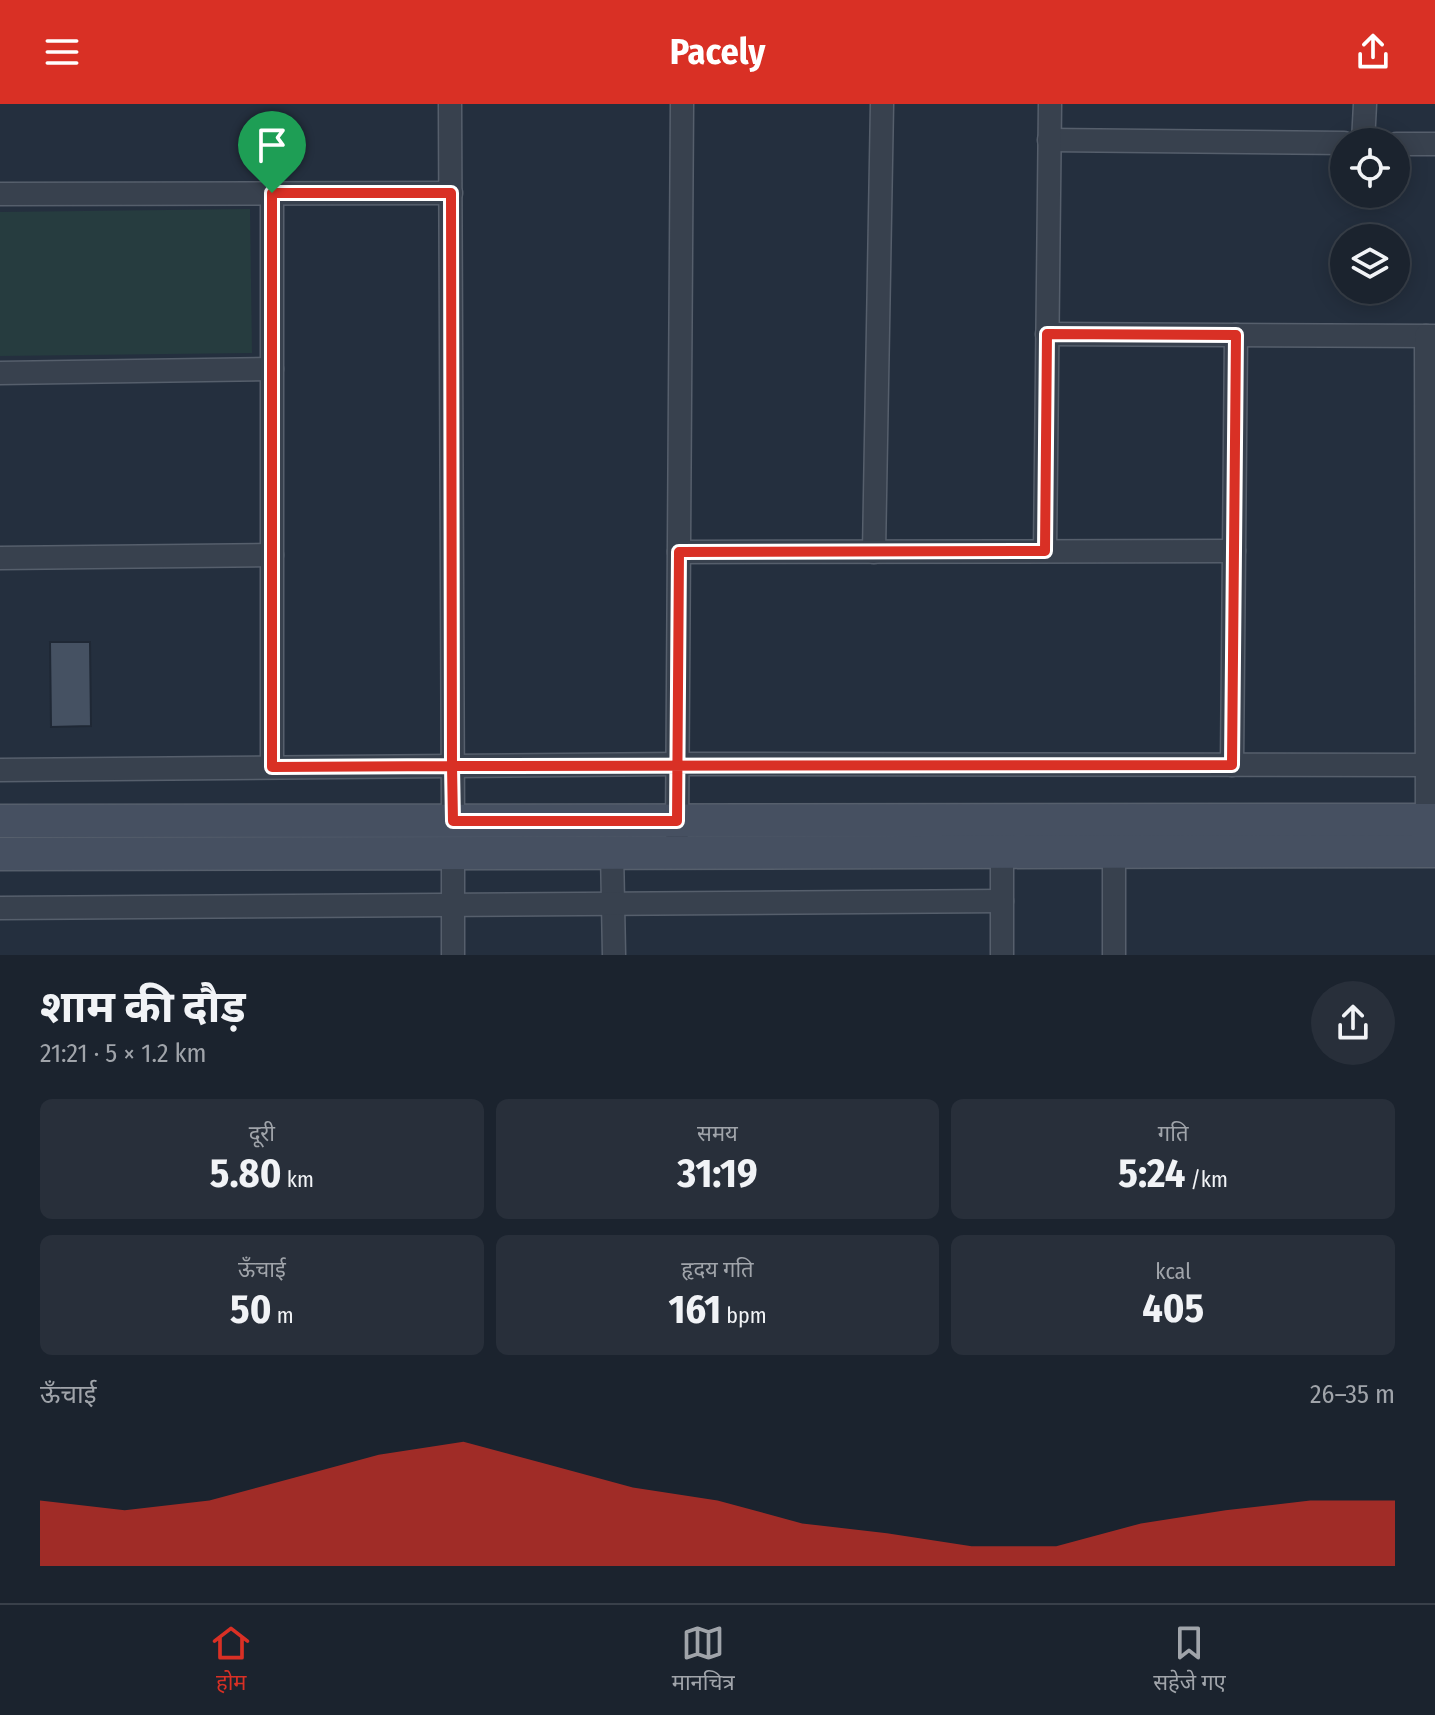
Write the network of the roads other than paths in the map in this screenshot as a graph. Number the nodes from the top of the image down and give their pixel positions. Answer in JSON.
{"nodes":[{"id":1,"x":450,"y":104,"type":"edge"},
{"id":2,"x":682,"y":104,"type":"edge"},
{"id":3,"x":882,"y":104,"type":"edge"},
{"id":4,"x":1050,"y":104,"type":"edge"},
{"id":5,"x":1365,"y":104,"type":"edge"},
{"id":6,"x":1364,"y":128,"type":"edge"},
{"id":7,"x":1049,"y":140,"type":"junction"},
{"id":8,"x":1330,"y":143,"type":"edge"},
{"id":9,"x":1410,"y":144,"type":"edge"},
{"id":10,"x":1435,"y":144,"type":"edge"},
{"id":11,"x":272,"y":193,"type":"junction"},
{"id":12,"x":451,"y":193,"type":"junction"},
{"id":13,"x":0,"y":194,"type":"edge"},
{"id":14,"x":1047,"y":334,"type":"junction"},
{"id":15,"x":1236,"y":335,"type":"junction"},
{"id":16,"x":1431,"y":336,"type":"edge"},
{"id":17,"x":272,"y":369,"type":"junction"},
{"id":18,"x":0,"y":373,"type":"edge"},
{"id":19,"x":1431,"y":523,"type":"edge"},
{"id":20,"x":1045,"y":551,"type":"junction"},
{"id":21,"x":1234,"y":551,"type":"junction"},
{"id":22,"x":679,"y":552,"type":"junction"},
{"id":23,"x":874,"y":552,"type":"junction"},
{"id":24,"x":272,"y":555,"type":"junction"},
{"id":25,"x":0,"y":558,"type":"edge"},
{"id":26,"x":677,"y":764,"type":"junction"},
{"id":27,"x":1232,"y":765,"type":"junction"},
{"id":28,"x":452,"y":766,"type":"junction"},
{"id":29,"x":1431,"y":766,"type":"edge"},
{"id":30,"x":272,"y":767,"type":"junction"},
{"id":31,"x":0,"y":770,"type":"edge"},
{"id":32,"x":0,"y":821,"type":"edge"},
{"id":33,"x":453,"y":836,"type":"junction"},
{"id":34,"x":677,"y":836,"type":"junction"},
{"id":35,"x":1431,"y":836,"type":"edge"},
{"id":36,"x":612,"y":851,"type":"junction"},
{"id":37,"x":1002,"y":851,"type":"junction"},
{"id":38,"x":1114,"y":851,"type":"junction"},
{"id":39,"x":0,"y":854,"type":"edge"},
{"id":40,"x":1002,"y":901,"type":"junction"},
{"id":41,"x":614,"y":904,"type":"junction"},
{"id":42,"x":452,"y":905,"type":"junction"},
{"id":43,"x":0,"y":908,"type":"edge"},
{"id":44,"x":453,"y":955,"type":"edge"},
{"id":45,"x":614,"y":955,"type":"edge"},
{"id":46,"x":1002,"y":955,"type":"edge"},
{"id":47,"x":1114,"y":955,"type":"edge"}],
"edges":[{"from":1,"to":12,"type":"street"},
{"from":2,"to":22,"type":"street"},
{"from":3,"to":23,"type":"street"},
{"from":4,"to":7,"type":"street"},
{"from":5,"to":6,"type":"street"},
{"from":7,"to":8,"type":"street"},
{"from":7,"to":14,"type":"street"},
{"from":9,"to":10,"type":"street"},
{"from":11,"to":12,"type":"street"},
{"from":11,"to":13,"type":"street"},
{"from":11,"to":17,"type":"street"},
{"from":12,"to":28,"type":"street"},
{"from":14,"to":15,"type":"street"},
{"from":14,"to":20,"type":"street"},
{"from":15,"to":16,"type":"street"},
{"from":15,"to":21,"type":"street"},
{"from":16,"to":19,"type":"street"},
{"from":17,"to":18,"type":"street"},
{"from":17,"to":24,"type":"street"},
{"from":19,"to":29,"type":"street"},
{"from":20,"to":21,"type":"street"},
{"from":20,"to":23,"type":"street"},
{"from":21,"to":27,"type":"street"},
{"from":22,"to":23,"type":"street"},
{"from":22,"to":26,"type":"street"},
{"from":24,"to":25,"type":"street"},
{"from":24,"to":30,"type":"street"},
{"from":26,"to":27,"type":"street"},
{"from":26,"to":28,"type":"street"},
{"from":26,"to":34,"type":"street"},
{"from":27,"to":29,"type":"street"},
{"from":28,"to":30,"type":"street"},
{"from":28,"to":33,"type":"street"},
{"from":29,"to":35,"type":"street"},
{"from":30,"to":31,"type":"street"},
{"from":32,"to":33,"type":"street"},
{"from":33,"to":34,"type":"street"},
{"from":33,"to":36,"type":"street"},
{"from":33,"to":39,"type":"street"},
{"from":33,"to":42,"type":"street"},
{"from":34,"to":35,"type":"street"},
{"from":34,"to":36,"type":"street"},
{"from":34,"to":37,"type":"street"},
{"from":35,"to":38,"type":"street"},
{"from":36,"to":41,"type":"street"},
{"from":37,"to":38,"type":"street"},
{"from":37,"to":40,"type":"street"},
{"from":38,"to":47,"type":"street"},
{"from":40,"to":41,"type":"street"},
{"from":40,"to":46,"type":"street"},
{"from":41,"to":42,"type":"street"},
{"from":41,"to":45,"type":"street"},
{"from":42,"to":43,"type":"street"},
{"from":42,"to":44,"type":"street"}]}
